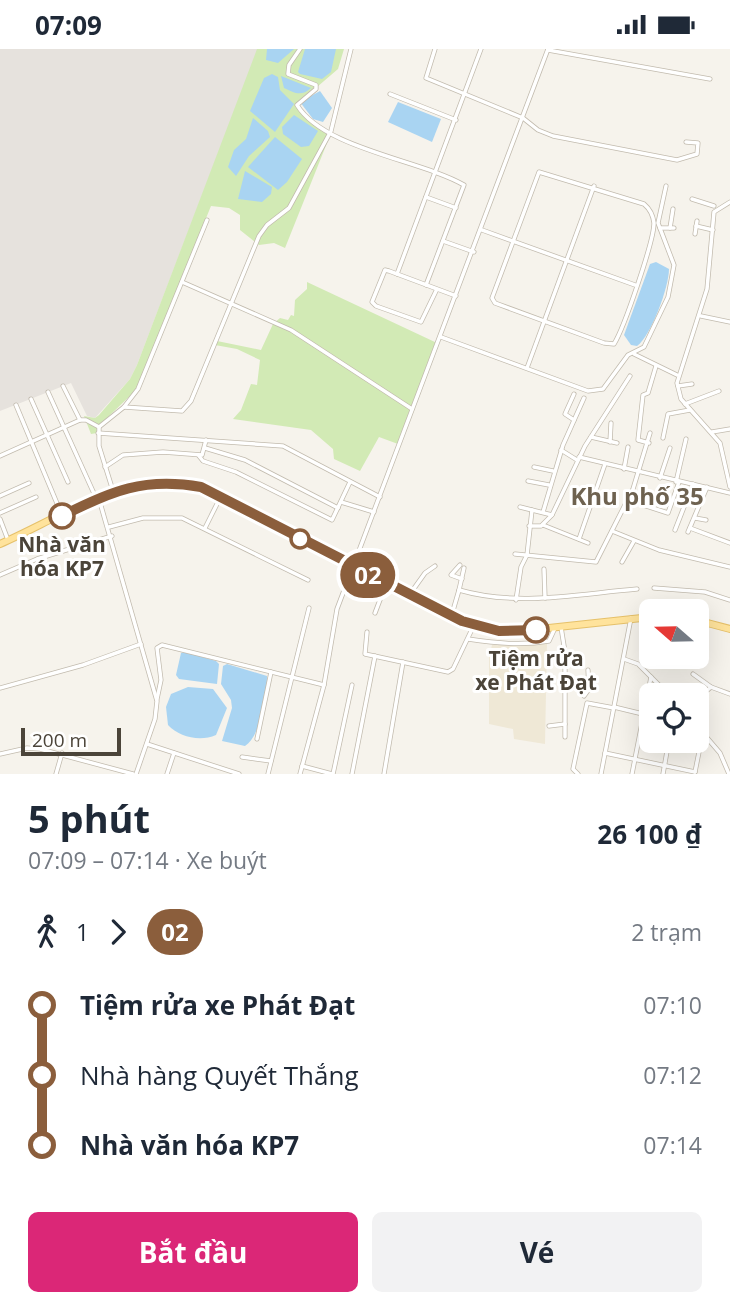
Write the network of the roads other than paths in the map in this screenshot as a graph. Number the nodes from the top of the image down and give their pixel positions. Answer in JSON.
{"nodes":[{"id":1,"x":300,"y":49,"type":"edge"},
{"id":2,"x":351,"y":49,"type":"edge"},
{"id":3,"x":433,"y":49,"type":"edge"},
{"id":4,"x":481,"y":49,"type":"edge"},
{"id":5,"x":548,"y":49,"type":"edge"},
{"id":6,"x":577,"y":49,"type":"edge"},
{"id":7,"x":575,"y":55,"type":"junction"},
{"id":8,"x":710,"y":79,"type":"dead end"},
{"id":9,"x":390,"y":94,"type":"dead end"},
{"id":10,"x":466,"y":95,"type":"junction"},
{"id":11,"x":523,"y":118,"type":"junction"},
{"id":12,"x":456,"y":120,"type":"junction"},
{"id":13,"x":331,"y":131,"type":"junction"},
{"id":14,"x":686,"y":142,"type":"dead end"},
{"id":15,"x":435,"y":174,"type":"junction"},
{"id":16,"x":594,"y":186,"type":"junction"},
{"id":17,"x":666,"y":186,"type":"dead end"},
{"id":18,"x":426,"y":197,"type":"junction"},
{"id":19,"x":714,"y":197,"type":"dead end"},
{"id":20,"x":692,"y":199,"type":"dead end"},
{"id":21,"x":730,"y":202,"type":"edge"},
{"id":22,"x":456,"y":208,"type":"junction"},
{"id":23,"x":673,"y":209,"type":"dead end"},
{"id":24,"x":714,"y":209,"type":"junction"},
{"id":25,"x":207,"y":220,"type":"dead end"},
{"id":26,"x":697,"y":221,"type":"dead end"},
{"id":27,"x":696,"y":226,"type":"junction"},
{"id":28,"x":660,"y":228,"type":"junction"},
{"id":29,"x":482,"y":230,"type":"junction"},
{"id":30,"x":713,"y":230,"type":"junction"},
{"id":31,"x":695,"y":234,"type":"dead end"},
{"id":32,"x":512,"y":240,"type":"junction"},
{"id":33,"x":443,"y":241,"type":"junction"},
{"id":34,"x":474,"y":252,"type":"junction"},
{"id":35,"x":568,"y":260,"type":"junction"},
{"id":36,"x":397,"y":274,"type":"junction"},
{"id":37,"x":182,"y":282,"type":"junction"},
{"id":38,"x":426,"y":285,"type":"junction"},
{"id":39,"x":636,"y":285,"type":"junction"},
{"id":40,"x":437,"y":289,"type":"junction"},
{"id":41,"x":456,"y":296,"type":"junction"},
{"id":42,"x":232,"y":302,"type":"junction"},
{"id":43,"x":701,"y":316,"type":"junction"},
{"id":44,"x":544,"y":321,"type":"junction"},
{"id":45,"x":730,"y":322,"type":"edge"},
{"id":46,"x":441,"y":337,"type":"junction"},
{"id":47,"x":632,"y":353,"type":"junction"},
{"id":48,"x":656,"y":366,"type":"junction"},
{"id":49,"x":527,"y":368,"type":"junction"},
{"id":50,"x":678,"y":375,"type":"junction"},
{"id":51,"x":630,"y":376,"type":"dead end"},
{"id":52,"x":692,"y":384,"type":"dead end"},
{"id":53,"x":63,"y":386,"type":"dead end"},
{"id":54,"x":678,"y":386,"type":"junction"},
{"id":55,"x":719,"y":391,"type":"dead end"},
{"id":56,"x":48,"y":392,"type":"dead end"},
{"id":57,"x":574,"y":394,"type":"dead end"},
{"id":58,"x":584,"y":398,"type":"dead end"},
{"id":59,"x":31,"y":399,"type":"dead end"},
{"id":60,"x":685,"y":404,"type":"junction"},
{"id":61,"x":16,"y":405,"type":"dead end"},
{"id":62,"x":124,"y":407,"type":"junction"},
{"id":63,"x":413,"y":410,"type":"junction"},
{"id":64,"x":690,"y":410,"type":"junction"},
{"id":65,"x":80,"y":420,"type":"junction"},
{"id":66,"x":574,"y":420,"type":"junction"},
{"id":67,"x":611,"y":423,"type":"dead end"},
{"id":68,"x":99,"y":427,"type":"junction"},
{"id":69,"x":65,"y":428,"type":"junction"},
{"id":70,"x":730,"y":429,"type":"edge"},
{"id":71,"x":712,"y":432,"type":"junction"},
{"id":72,"x":98,"y":433,"type":"junction"},
{"id":73,"x":650,"y":433,"type":"dead end"},
{"id":74,"x":47,"y":435,"type":"junction"},
{"id":75,"x":591,"y":437,"type":"junction"},
{"id":76,"x":663,"y":438,"type":"dead end"},
{"id":77,"x":686,"y":439,"type":"dead end"},
{"id":78,"x":206,"y":440,"type":"junction"},
{"id":79,"x":31,"y":442,"type":"junction"},
{"id":80,"x":610,"y":442,"type":"junction"},
{"id":81,"x":617,"y":443,"type":"dead end"},
{"id":82,"x":649,"y":443,"type":"junction"},
{"id":83,"x":628,"y":447,"type":"dead end"},
{"id":84,"x":205,"y":448,"type":"junction"},
{"id":85,"x":670,"y":448,"type":"dead end"},
{"id":86,"x":561,"y":450,"type":"junction"},
{"id":87,"x":0,"y":456,"type":"edge"},
{"id":88,"x":199,"y":456,"type":"junction"},
{"id":89,"x":578,"y":458,"type":"junction"},
{"id":90,"x":605,"y":464,"type":"junction"},
{"id":91,"x":105,"y":467,"type":"junction"},
{"id":92,"x":534,"y":467,"type":"dead end"},
{"id":93,"x":625,"y":469,"type":"junction"},
{"id":94,"x":554,"y":471,"type":"junction"},
{"id":95,"x":640,"y":472,"type":"junction"},
{"id":96,"x":660,"y":478,"type":"junction"},
{"id":97,"x":528,"y":481,"type":"dead end"},
{"id":98,"x":68,"y":482,"type":"dead end"},
{"id":99,"x":349,"y":482,"type":"junction"},
{"id":100,"x":677,"y":482,"type":"junction"},
{"id":101,"x":29,"y":483,"type":"dead end"},
{"id":102,"x":693,"y":484,"type":"junction"},
{"id":103,"x":550,"y":485,"type":"junction"},
{"id":104,"x":707,"y":487,"type":"junction"},
{"id":105,"x":730,"y":487,"type":"edge"},
{"id":106,"x":113,"y":491,"type":"junction"},
{"id":107,"x":730,"y":493,"type":"edge"},
{"id":108,"x":0,"y":496,"type":"edge"},
{"id":109,"x":221,"y":496,"type":"junction"},
{"id":110,"x":36,"y":497,"type":"dead end"},
{"id":111,"x":380,"y":497,"type":"junction"},
{"id":112,"x":97,"y":498,"type":"junction"},
{"id":113,"x":341,"y":502,"type":"junction"},
{"id":114,"x":640,"y":504,"type":"dead end"},
{"id":115,"x":520,"y":507,"type":"dead end"},
{"id":116,"x":338,"y":508,"type":"junction"},
{"id":117,"x":532,"y":510,"type":"junction"},
{"id":118,"x":374,"y":512,"type":"junction"},
{"id":119,"x":544,"y":512,"type":"junction"},
{"id":120,"x":0,"y":513,"type":"edge"},
{"id":121,"x":552,"y":515,"type":"junction"},
{"id":122,"x":62,"y":516,"type":"junction"},
{"id":123,"x":694,"y":518,"type":"junction"},
{"id":124,"x":0,"y":519,"type":"edge"},
{"id":125,"x":331,"y":520,"type":"junction"},
{"id":126,"x":706,"y":520,"type":"dead end"},
{"id":127,"x":338,"y":522,"type":"dead end"},
{"id":128,"x":544,"y":525,"type":"junction"},
{"id":129,"x":529,"y":526,"type":"junction"},
{"id":130,"x":109,"y":527,"type":"junction"},
{"id":131,"x":205,"y":528,"type":"junction"},
{"id":132,"x":675,"y":530,"type":"dead end"},
{"id":133,"x":612,"y":531,"type":"junction"},
{"id":134,"x":112,"y":536,"type":"junction"},
{"id":135,"x":579,"y":539,"type":"junction"},
{"id":136,"x":8,"y":540,"type":"junction"},
{"id":137,"x":634,"y":541,"type":"junction"},
{"id":138,"x":589,"y":543,"type":"dead end"},
{"id":139,"x":730,"y":543,"type":"edge"},
{"id":140,"x":0,"y":544,"type":"edge"},
{"id":141,"x":516,"y":554,"type":"dead end"},
{"id":142,"x":527,"y":555,"type":"junction"},
{"id":143,"x":622,"y":562,"type":"dead end"},
{"id":144,"x":435,"y":566,"type":"dead end"},
{"id":145,"x":730,"y":566,"type":"edge"},
{"id":146,"x":354,"y":568,"type":"junction"},
{"id":147,"x":544,"y":569,"type":"dead end"},
{"id":148,"x":0,"y":578,"type":"edge"},
{"id":149,"x":462,"y":579,"type":"junction"},
{"id":150,"x":308,"y":580,"type":"dead end"},
{"id":151,"x":386,"y":585,"type":"junction"},
{"id":152,"x":654,"y":588,"type":"dead end"},
{"id":153,"x":637,"y":589,"type":"dead end"},
{"id":154,"x":459,"y":590,"type":"junction"},
{"id":155,"x":409,"y":596,"type":"junction"},
{"id":156,"x":545,"y":598,"type":"junction"},
{"id":157,"x":516,"y":600,"type":"junction"},
{"id":158,"x":730,"y":600,"type":"edge"},
{"id":159,"x":309,"y":608,"type":"dead end"},
{"id":160,"x":375,"y":613,"type":"dead end"},
{"id":161,"x":451,"y":616,"type":"junction"},
{"id":162,"x":631,"y":617,"type":"junction"},
{"id":163,"x":639,"y":617,"type":"edge"},
{"id":164,"x":709,"y":623,"type":"edge"},
{"id":165,"x":474,"y":625,"type":"junction"},
{"id":166,"x":558,"y":627,"type":"junction"},
{"id":167,"x":730,"y":629,"type":"edge"},
{"id":168,"x":367,"y":632,"type":"dead end"},
{"id":169,"x":468,"y":639,"type":"junction"},
{"id":170,"x":142,"y":644,"type":"junction"},
{"id":171,"x":375,"y":656,"type":"junction"},
{"id":172,"x":624,"y":659,"type":"junction"},
{"id":173,"x":403,"y":662,"type":"junction"},
{"id":174,"x":588,"y":670,"type":"dead end"},
{"id":175,"x":271,"y":672,"type":"junction"},
{"id":176,"x":693,"y":674,"type":"dead end"},
{"id":177,"x":292,"y":677,"type":"junction"},
{"id":178,"x":651,"y":677,"type":"junction"},
{"id":179,"x":650,"y":683,"type":"edge"},
{"id":180,"x":657,"y":683,"type":"edge"},
{"id":181,"x":324,"y":685,"type":"junction"},
{"id":182,"x":352,"y":685,"type":"dead end"},
{"id":183,"x":711,"y":687,"type":"joint"},
{"id":184,"x":0,"y":688,"type":"edge"},
{"id":185,"x":730,"y":694,"type":"edge"},
{"id":186,"x":156,"y":701,"type":"junction"},
{"id":187,"x":587,"y":703,"type":"junction"},
{"id":188,"x":614,"y":708,"type":"junction"},
{"id":189,"x":639,"y":713,"type":"edge"},
{"id":190,"x":565,"y":724,"type":"junction"},
{"id":191,"x":549,"y":726,"type":"dead end"},
{"id":192,"x":565,"y":737,"type":"dead end"},
{"id":193,"x":639,"y":737,"type":"edge"},
{"id":194,"x":257,"y":739,"type":"dead end"},
{"id":195,"x":709,"y":739,"type":"edge"},
{"id":196,"x":147,"y":744,"type":"junction"},
{"id":197,"x":62,"y":753,"type":"junction"},
{"id":198,"x":174,"y":753,"type":"junction"},
{"id":199,"x":605,"y":753,"type":"junction"},
{"id":200,"x":666,"y":753,"type":"edge"},
{"id":201,"x":699,"y":753,"type":"edge"},
{"id":202,"x":0,"y":754,"type":"edge"},
{"id":203,"x":242,"y":757,"type":"dead end"},
{"id":204,"x":635,"y":760,"type":"junction"},
{"id":205,"x":271,"y":761,"type":"junction"},
{"id":206,"x":664,"y":766,"type":"junction"},
{"id":207,"x":302,"y":767,"type":"junction"},
{"id":208,"x":695,"y":773,"type":"edge"},
{"id":209,"x":56,"y":774,"type":"edge"},
{"id":210,"x":135,"y":774,"type":"edge"},
{"id":211,"x":167,"y":774,"type":"edge"},
{"id":212,"x":239,"y":774,"type":"edge"},
{"id":213,"x":268,"y":774,"type":"edge"},
{"id":214,"x":300,"y":774,"type":"edge"},
{"id":215,"x":333,"y":774,"type":"edge"},
{"id":216,"x":352,"y":774,"type":"edge"},
{"id":217,"x":384,"y":774,"type":"edge"},
{"id":218,"x":578,"y":774,"type":"edge"},
{"id":219,"x":601,"y":774,"type":"edge"},
{"id":220,"x":632,"y":774,"type":"edge"},
{"id":221,"x":663,"y":774,"type":"edge"},
{"id":222,"x":729,"y":774,"type":"edge"}],
"edges":[{"from":1,"to":13,"type":"street"},
{"from":2,"to":13,"type":"street"},
{"from":3,"to":10,"type":"street"},
{"from":4,"to":10,"type":"street"},
{"from":5,"to":7,"type":"street"},
{"from":5,"to":11,"type":"street"},
{"from":6,"to":7,"type":"street"},
{"from":7,"to":8,"type":"street"},
{"from":9,"to":12,"type":"street"},
{"from":10,"to":11,"type":"street"},
{"from":10,"to":12,"type":"street"},
{"from":11,"to":14,"type":"street"},
{"from":11,"to":29,"type":"street"},
{"from":12,"to":15,"type":"street"},
{"from":13,"to":15,"type":"street"},
{"from":13,"to":42,"type":"street"},
{"from":15,"to":18,"type":"street"},
{"from":15,"to":22,"type":"street"},
{"from":16,"to":32,"type":"street"},
{"from":16,"to":35,"type":"street"},
{"from":16,"to":39,"type":"street"},
{"from":17,"to":28,"type":"street"},
{"from":18,"to":22,"type":"street"},
{"from":18,"to":36,"type":"street"},
{"from":19,"to":24,"type":"street"},
{"from":20,"to":24,"type":"street"},
{"from":21,"to":24,"type":"street"},
{"from":22,"to":33,"type":"street"},
{"from":23,"to":28,"type":"street"},
{"from":24,"to":30,"type":"street"},
{"from":25,"to":37,"type":"street"},
{"from":26,"to":27,"type":"street"},
{"from":27,"to":30,"type":"street"},
{"from":27,"to":31,"type":"street"},
{"from":28,"to":47,"type":"street"},
{"from":29,"to":32,"type":"street"},
{"from":29,"to":34,"type":"street"},
{"from":30,"to":43,"type":"street"},
{"from":32,"to":35,"type":"street"},
{"from":32,"to":44,"type":"street"},
{"from":33,"to":34,"type":"street"},
{"from":33,"to":38,"type":"street"},
{"from":34,"to":41,"type":"street"},
{"from":35,"to":39,"type":"street"},
{"from":35,"to":44,"type":"street"},
{"from":36,"to":38,"type":"street"},
{"from":36,"to":40,"type":"street"},
{"from":37,"to":42,"type":"street"},
{"from":37,"to":62,"type":"street"},
{"from":38,"to":40,"type":"street"},
{"from":39,"to":44,"type":"street"},
{"from":40,"to":41,"type":"street"},
{"from":41,"to":46,"type":"street"},
{"from":42,"to":62,"type":"street"},
{"from":42,"to":63,"type":"street"},
{"from":43,"to":45,"type":"street"},
{"from":43,"to":50,"type":"street"},
{"from":44,"to":49,"type":"street"},
{"from":46,"to":49,"type":"street"},
{"from":46,"to":63,"type":"street"},
{"from":47,"to":48,"type":"street"},
{"from":47,"to":49,"type":"street"},
{"from":48,"to":50,"type":"street"},
{"from":48,"to":82,"type":"street"},
{"from":50,"to":54,"type":"street"},
{"from":51,"to":75,"type":"street"},
{"from":52,"to":54,"type":"street"},
{"from":53,"to":65,"type":"street"},
{"from":54,"to":60,"type":"street"},
{"from":55,"to":60,"type":"street"},
{"from":56,"to":69,"type":"street"},
{"from":57,"to":66,"type":"street"},
{"from":58,"to":66,"type":"street"},
{"from":59,"to":74,"type":"street"},
{"from":60,"to":64,"type":"street"},
{"from":61,"to":79,"type":"street"},
{"from":62,"to":68,"type":"street"},
{"from":63,"to":111,"type":"street"},
{"from":64,"to":71,"type":"street"},
{"from":64,"to":76,"type":"street"},
{"from":65,"to":68,"type":"street"},
{"from":65,"to":69,"type":"street"},
{"from":66,"to":86,"type":"street"},
{"from":67,"to":80,"type":"street"},
{"from":68,"to":72,"type":"street"},
{"from":69,"to":74,"type":"street"},
{"from":69,"to":112,"type":"street"},
{"from":70,"to":71,"type":"street"},
{"from":71,"to":105,"type":"street"},
{"from":72,"to":78,"type":"street"},
{"from":72,"to":91,"type":"street"},
{"from":73,"to":82,"type":"street"},
{"from":74,"to":79,"type":"street"},
{"from":74,"to":98,"type":"street"},
{"from":75,"to":80,"type":"street"},
{"from":75,"to":89,"type":"street"},
{"from":77,"to":100,"type":"street"},
{"from":78,"to":84,"type":"street"},
{"from":78,"to":99,"type":"street"},
{"from":79,"to":87,"type":"street"},
{"from":79,"to":122,"type":"street"},
{"from":80,"to":81,"type":"street"},
{"from":82,"to":95,"type":"street"},
{"from":83,"to":93,"type":"street"},
{"from":84,"to":88,"type":"street"},
{"from":84,"to":116,"type":"street"},
{"from":85,"to":96,"type":"street"},
{"from":86,"to":89,"type":"street"},
{"from":86,"to":94,"type":"street"},
{"from":88,"to":91,"type":"street"},
{"from":88,"to":125,"type":"street"},
{"from":89,"to":90,"type":"street"},
{"from":89,"to":121,"type":"street"},
{"from":90,"to":93,"type":"street"},
{"from":90,"to":135,"type":"street"},
{"from":91,"to":106,"type":"street"},
{"from":92,"to":94,"type":"street"},
{"from":93,"to":95,"type":"street"},
{"from":94,"to":103,"type":"street"},
{"from":95,"to":96,"type":"street"},
{"from":95,"to":133,"type":"street"},
{"from":96,"to":100,"type":"street"},
{"from":97,"to":103,"type":"street"},
{"from":99,"to":111,"type":"street"},
{"from":99,"to":113,"type":"street"},
{"from":100,"to":102,"type":"street"},
{"from":100,"to":114,"type":"street"},
{"from":101,"to":108,"type":"street"},
{"from":102,"to":104,"type":"street"},
{"from":102,"to":132,"type":"street"},
{"from":103,"to":119,"type":"street"},
{"from":104,"to":107,"type":"street"},
{"from":104,"to":123,"type":"street"},
{"from":106,"to":109,"type":"main road"},
{"from":106,"to":112,"type":"main road"},
{"from":109,"to":131,"type":"street"},
{"from":109,"to":146,"type":"main road"},
{"from":110,"to":120,"type":"street"},
{"from":111,"to":118,"type":"street"},
{"from":112,"to":122,"type":"main road"},
{"from":112,"to":130,"type":"street"},
{"from":113,"to":116,"type":"street"},
{"from":113,"to":118,"type":"street"},
{"from":115,"to":117,"type":"street"},
{"from":116,"to":125,"type":"street"},
{"from":117,"to":119,"type":"street"},
{"from":117,"to":129,"type":"street"},
{"from":118,"to":146,"type":"street"},
{"from":119,"to":121,"type":"street"},
{"from":121,"to":128,"type":"street"},
{"from":122,"to":136,"type":"main road"},
{"from":123,"to":126,"type":"street"},
{"from":123,"to":139,"type":"street"},
{"from":124,"to":136,"type":"street"},
{"from":125,"to":127,"type":"street"},
{"from":128,"to":129,"type":"street"},
{"from":128,"to":135,"type":"street"},
{"from":129,"to":142,"type":"street"},
{"from":130,"to":131,"type":"street"},
{"from":130,"to":134,"type":"street"},
{"from":131,"to":150,"type":"street"},
{"from":133,"to":137,"type":"street"},
{"from":133,"to":142,"type":"street"},
{"from":134,"to":148,"type":"street"},
{"from":134,"to":170,"type":"street"},
{"from":135,"to":138,"type":"street"},
{"from":136,"to":140,"type":"main road"},
{"from":137,"to":143,"type":"street"},
{"from":137,"to":145,"type":"street"},
{"from":141,"to":142,"type":"street"},
{"from":142,"to":157,"type":"street"},
{"from":144,"to":155,"type":"street"},
{"from":146,"to":151,"type":"main road"},
{"from":146,"to":181,"type":"street"},
{"from":147,"to":156,"type":"street"},
{"from":149,"to":149,"type":"street"},
{"from":149,"to":154,"type":"street"},
{"from":151,"to":155,"type":"main road"},
{"from":151,"to":160,"type":"street"},
{"from":152,"to":158,"type":"street"},
{"from":153,"to":156,"type":"street"},
{"from":154,"to":157,"type":"street"},
{"from":154,"to":161,"type":"street"},
{"from":155,"to":161,"type":"main road"},
{"from":156,"to":157,"type":"street"},
{"from":159,"to":177,"type":"street"},
{"from":161,"to":165,"type":"main road"},
{"from":162,"to":163,"type":"main road"},
{"from":162,"to":166,"type":"main road"},
{"from":162,"to":172,"type":"street"},
{"from":164,"to":167,"type":"main road"},
{"from":165,"to":166,"type":"main road"},
{"from":165,"to":169,"type":"street"},
{"from":166,"to":169,"type":"street"},
{"from":166,"to":190,"type":"street"},
{"from":168,"to":171,"type":"street"},
{"from":169,"to":173,"type":"street"},
{"from":170,"to":184,"type":"street"},
{"from":170,"to":186,"type":"street"},
{"from":171,"to":173,"type":"street"},
{"from":171,"to":216,"type":"street"},
{"from":172,"to":178,"type":"street"},
{"from":172,"to":188,"type":"street"},
{"from":173,"to":217,"type":"street"},
{"from":174,"to":187,"type":"street"},
{"from":175,"to":177,"type":"street"},
{"from":175,"to":186,"type":"street"},
{"from":175,"to":194,"type":"street"},
{"from":176,"to":183,"type":"street"},
{"from":177,"to":181,"type":"street"},
{"from":177,"to":205,"type":"street"},
{"from":178,"to":179,"type":"street"},
{"from":178,"to":180,"type":"street"},
{"from":181,"to":207,"type":"street"},
{"from":182,"to":215,"type":"street"},
{"from":183,"to":185,"type":"street"},
{"from":186,"to":196,"type":"street"},
{"from":187,"to":188,"type":"street"},
{"from":187,"to":218,"type":"street"},
{"from":188,"to":189,"type":"street"},
{"from":188,"to":199,"type":"street"},
{"from":190,"to":191,"type":"street"},
{"from":190,"to":192,"type":"street"},
{"from":193,"to":204,"type":"street"},
{"from":195,"to":222,"type":"street"},
{"from":196,"to":198,"type":"street"},
{"from":196,"to":210,"type":"street"},
{"from":197,"to":202,"type":"street"},
{"from":197,"to":209,"type":"street"},
{"from":197,"to":210,"type":"street"},
{"from":198,"to":211,"type":"street"},
{"from":198,"to":212,"type":"street"},
{"from":199,"to":204,"type":"street"},
{"from":199,"to":219,"type":"street"},
{"from":200,"to":206,"type":"street"},
{"from":201,"to":208,"type":"street"},
{"from":203,"to":205,"type":"street"},
{"from":204,"to":206,"type":"street"},
{"from":204,"to":220,"type":"street"},
{"from":205,"to":213,"type":"street"},
{"from":206,"to":208,"type":"street"},
{"from":206,"to":221,"type":"street"},
{"from":207,"to":214,"type":"street"},
{"from":207,"to":215,"type":"street"}]}
